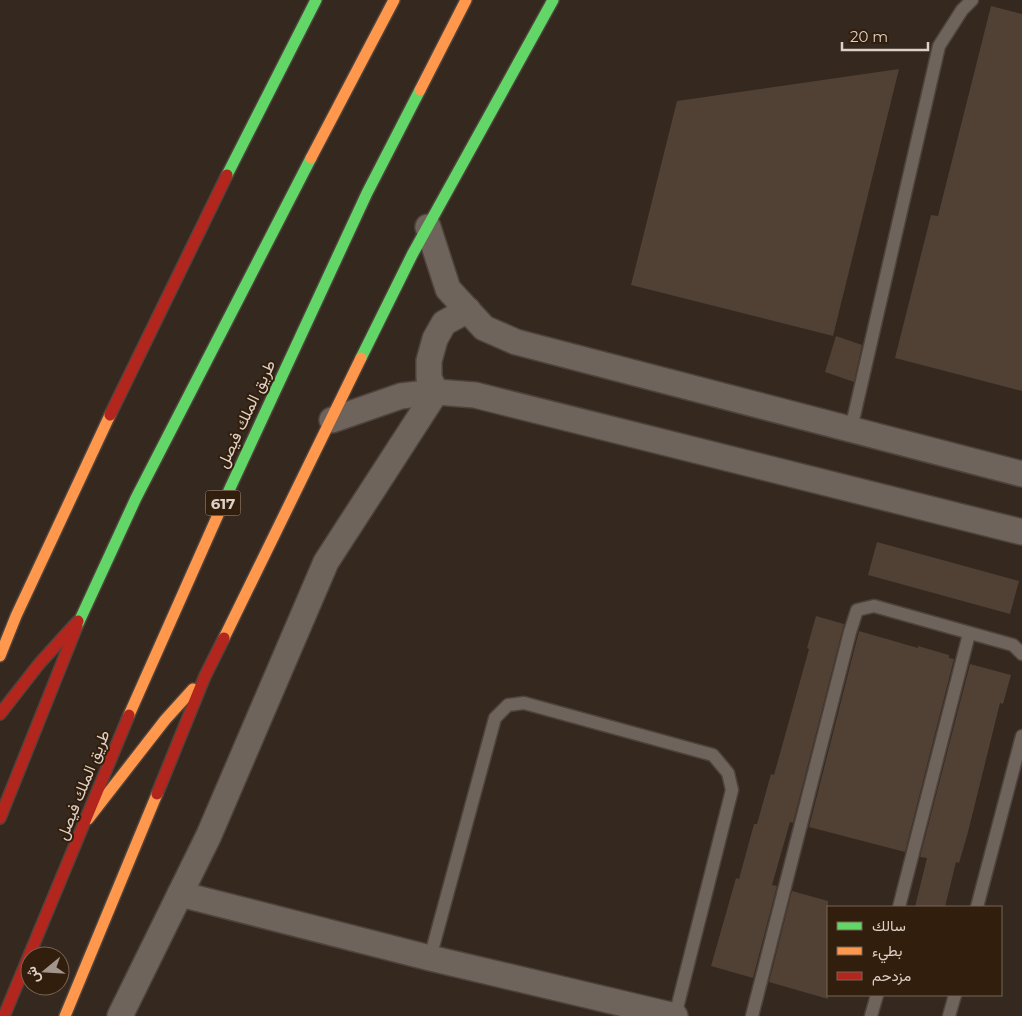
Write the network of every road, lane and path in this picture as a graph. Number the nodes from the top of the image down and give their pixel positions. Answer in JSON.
{"nodes":[{"id":1,"x":316,"y":0,"type":"edge"},
{"id":2,"x":394,"y":0,"type":"edge"},
{"id":3,"x":466,"y":0,"type":"edge"},
{"id":4,"x":553,"y":0,"type":"edge"},
{"id":5,"x":972,"y":0,"type":"edge"},
{"id":6,"x":428,"y":227,"type":"junction"},
{"id":7,"x":468,"y":310,"type":"junction"},
{"id":8,"x":436,"y":392,"type":"junction"},
{"id":9,"x":332,"y":420,"type":"junction"},
{"id":10,"x":851,"y":429,"type":"junction"},
{"id":11,"x":1022,"y":474,"type":"edge"},
{"id":12,"x":1022,"y":532,"type":"edge"},
{"id":13,"x":80,"y":618,"type":"junction"},
{"id":14,"x":970,"y":634,"type":"junction"},
{"id":15,"x":1022,"y":654,"type":"edge"},
{"id":16,"x":0,"y":656,"type":"edge"},
{"id":17,"x":205,"y":676,"type":"junction"},
{"id":18,"x":0,"y":714,"type":"edge"},
{"id":19,"x":1022,"y":736,"type":"edge"},
{"id":20,"x":0,"y":818,"type":"edge"},
{"id":21,"x":86,"y":822,"type":"junction"},
{"id":22,"x":180,"y":894,"type":"junction"},
{"id":23,"x":899,"y":906,"type":"edge"},
{"id":24,"x":977,"y":906,"type":"edge"},
{"id":25,"x":430,"y":958,"type":"junction"},
{"id":26,"x":876,"y":996,"type":"edge"},
{"id":27,"x":954,"y":996,"type":"edge"},
{"id":28,"x":4,"y":1016,"type":"edge"},
{"id":29,"x":65,"y":1016,"type":"edge"},
{"id":30,"x":120,"y":1016,"type":"edge"},
{"id":31,"x":675,"y":1016,"type":"edge"},
{"id":32,"x":752,"y":1016,"type":"edge"},
{"id":33,"x":871,"y":1016,"type":"edge"},
{"id":34,"x":949,"y":1016,"type":"edge"}],
"edges":[{"from":1,"to":16,"type":"main road"},
{"from":2,"to":13,"type":"main road"},
{"from":3,"to":21,"type":"main road","name":"طريق الملك فيصل","number":"617"},
{"from":4,"to":6,"type":"main road"},
{"from":5,"to":10,"type":"lane"},
{"from":6,"to":7,"type":"street"},
{"from":6,"to":9,"type":"main road"},
{"from":7,"to":8,"type":"street"},
{"from":7,"to":10,"type":"street"},
{"from":8,"to":9,"type":"street"},
{"from":8,"to":12,"type":"street"},
{"from":8,"to":22,"type":"street"},
{"from":9,"to":17,"type":"main road"},
{"from":10,"to":11,"type":"street"},
{"from":13,"to":18,"type":"main road"},
{"from":13,"to":20,"type":"main road"},
{"from":14,"to":15,"type":"lane"},
{"from":14,"to":23,"type":"lane"},
{"from":14,"to":32,"type":"lane"},
{"from":17,"to":21,"type":"main road"},
{"from":17,"to":29,"type":"main road"},
{"from":19,"to":24,"type":"lane"},
{"from":21,"to":28,"type":"main road","name":"طريق الملك فيصل","number":"617"},
{"from":22,"to":25,"type":"street"},
{"from":22,"to":30,"type":"street"},
{"from":25,"to":31,"type":"street"},
{"from":25,"to":31,"type":"lane"},
{"from":26,"to":33,"type":"lane"},
{"from":27,"to":34,"type":"lane"}]}
